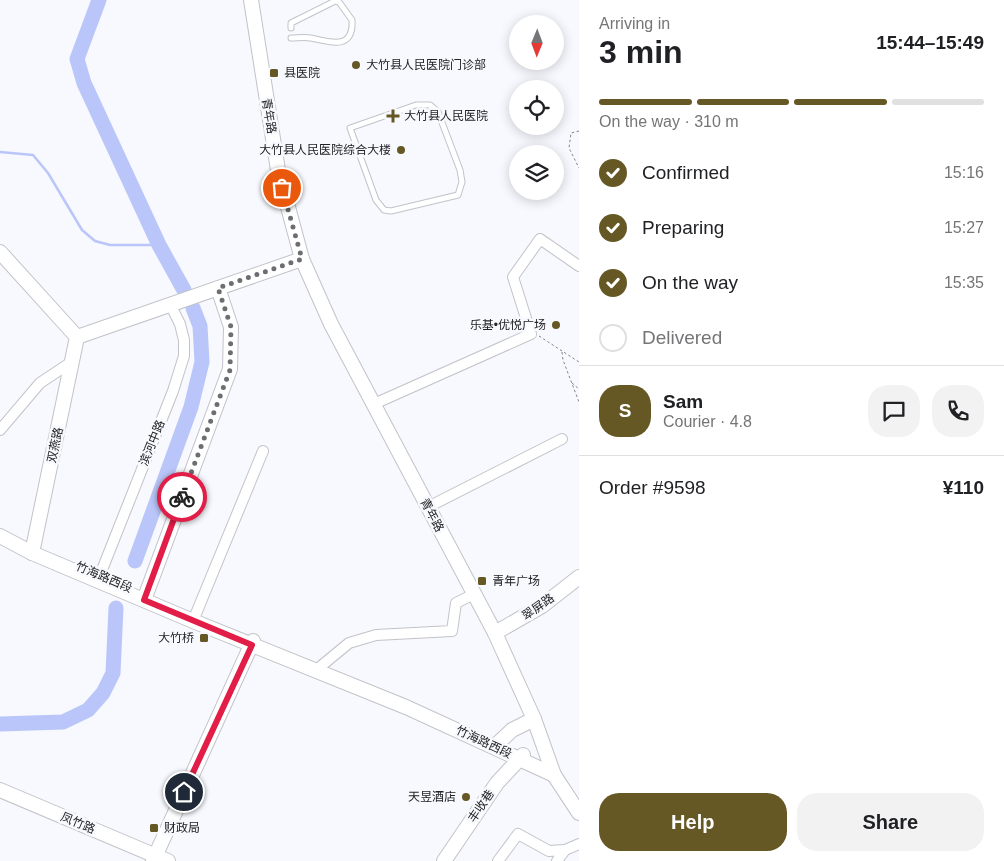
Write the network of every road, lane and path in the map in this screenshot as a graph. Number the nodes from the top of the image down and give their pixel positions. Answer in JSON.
{"nodes":[{"id":1,"x":251,"y":0,"type":"edge"},
{"id":2,"x":290,"y":28,"type":"dead end"},
{"id":3,"x":291,"y":38,"type":"dead end"},
{"id":4,"x":350,"y":128,"type":"joint"},
{"id":5,"x":579,"y":131,"type":"edge"},
{"id":6,"x":579,"y":167,"type":"edge"},
{"id":7,"x":0,"y":252,"type":"edge"},
{"id":8,"x":302,"y":259,"type":"junction"},
{"id":9,"x":579,"y":266,"type":"edge"},
{"id":10,"x":218,"y":288,"type":"junction"},
{"id":11,"x":170,"y":304,"type":"junction"},
{"id":12,"x":538,"y":336,"type":"dead end"},
{"id":13,"x":77,"y":337,"type":"junction"},
{"id":14,"x":562,"y":352,"type":"junction"},
{"id":15,"x":72,"y":361,"type":"junction"},
{"id":16,"x":579,"y":362,"type":"edge"},
{"id":17,"x":570,"y":382,"type":"junction"},
{"id":18,"x":579,"y":389,"type":"edge"},
{"id":19,"x":579,"y":402,"type":"edge"},
{"id":20,"x":374,"y":404,"type":"junction"},
{"id":21,"x":0,"y":430,"type":"edge"},
{"id":22,"x":562,"y":439,"type":"dead end"},
{"id":23,"x":263,"y":451,"type":"dead end"},
{"id":24,"x":428,"y":507,"type":"junction"},
{"id":25,"x":0,"y":530,"type":"edge"},
{"id":26,"x":0,"y":536,"type":"edge"},
{"id":27,"x":32,"y":550,"type":"junction"},
{"id":28,"x":579,"y":577,"type":"edge"},
{"id":29,"x":99,"y":578,"type":"junction"},
{"id":30,"x":474,"y":594,"type":"junction"},
{"id":31,"x":144,"y":597,"type":"junction"},
{"id":32,"x":194,"y":619,"type":"junction"},
{"id":33,"x":495,"y":633,"type":"junction"},
{"id":34,"x":252,"y":643,"type":"junction"},
{"id":35,"x":318,"y":669,"type":"junction"},
{"id":36,"x":534,"y":718,"type":"junction"},
{"id":37,"x":496,"y":745,"type":"junction"},
{"id":38,"x":521,"y":757,"type":"junction"},
{"id":39,"x":553,"y":772,"type":"junction"},
{"id":40,"x":0,"y":790,"type":"edge"},
{"id":41,"x":579,"y":813,"type":"edge"},
{"id":42,"x":579,"y":844,"type":"edge"},
{"id":43,"x":565,"y":850,"type":"junction"},
{"id":44,"x":159,"y":859,"type":"edge"},
{"id":45,"x":444,"y":861,"type":"edge"},
{"id":46,"x":498,"y":861,"type":"edge"},
{"id":47,"x":557,"y":861,"type":"edge"}],
"edges":[{"from":1,"to":8,"type":"street","name":"青年路"},
{"from":2,"to":3,"type":"lane"},
{"from":4,"to":4,"type":"lane"},
{"from":5,"to":6,"type":"path"},
{"from":7,"to":13,"type":"street"},
{"from":8,"to":10,"type":"street"},
{"from":8,"to":20,"type":"street","name":"青年路"},
{"from":9,"to":20,"type":"street"},
{"from":10,"to":11,"type":"street"},
{"from":10,"to":31,"type":"street"},
{"from":11,"to":13,"type":"street"},
{"from":11,"to":29,"type":"street","name":"滨河中路"},
{"from":12,"to":14,"type":"path"},
{"from":13,"to":15,"type":"street","name":"双燕路"},
{"from":14,"to":16,"type":"path"},
{"from":14,"to":17,"type":"path"},
{"from":15,"to":21,"type":"street"},
{"from":15,"to":27,"type":"street","name":"双燕路"},
{"from":17,"to":18,"type":"path"},
{"from":17,"to":19,"type":"path"},
{"from":20,"to":24,"type":"street","name":"青年路"},
{"from":22,"to":24,"type":"street"},
{"from":23,"to":32,"type":"street"},
{"from":24,"to":30,"type":"street","name":"青年路"},
{"from":25,"to":27,"type":"street","name":"竹海路西段"},
{"from":26,"to":27,"type":"street","name":"竹海路西段"},
{"from":27,"to":29,"type":"street","name":"竹海路西段"},
{"from":28,"to":33,"type":"street","name":"翠屏路"},
{"from":29,"to":31,"type":"street","name":"竹海路西段"},
{"from":30,"to":33,"type":"street","name":"青年路"},
{"from":30,"to":35,"type":"street"},
{"from":31,"to":32,"type":"street","name":"竹海路西段"},
{"from":32,"to":34,"type":"street","name":"竹海路西段"},
{"from":33,"to":36,"type":"street","name":"青年路"},
{"from":34,"to":35,"type":"street","name":"竹海路西段"},
{"from":34,"to":44,"type":"street"},
{"from":35,"to":37,"type":"street","name":"竹海路西段"},
{"from":36,"to":37,"type":"street"},
{"from":36,"to":39,"type":"street","name":"青年路"},
{"from":37,"to":38,"type":"street","name":"竹海路西段"},
{"from":38,"to":39,"type":"street","name":"竹海路西段"},
{"from":38,"to":45,"type":"street","name":"丰收巷"},
{"from":39,"to":41,"type":"street"},
{"from":40,"to":44,"type":"street","name":"凤竹路"},
{"from":42,"to":43,"type":"street"},
{"from":43,"to":46,"type":"street"},
{"from":43,"to":47,"type":"street"}]}
